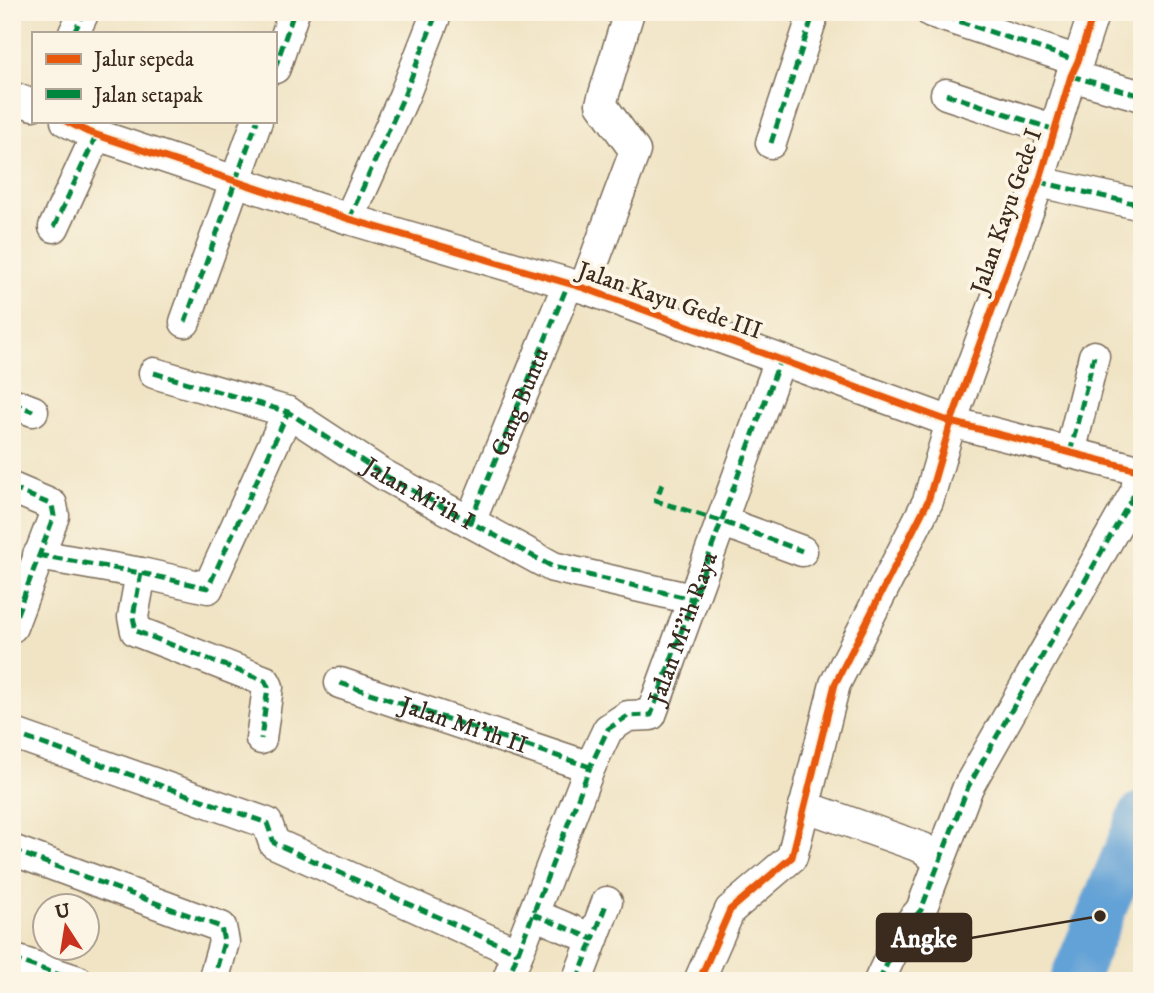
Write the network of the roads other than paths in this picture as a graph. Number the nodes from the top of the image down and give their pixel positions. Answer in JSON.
{"nodes":[{"id":1,"x":84,"y":12,"type":"edge"},
{"id":2,"x":294,"y":12,"type":"edge"},
{"id":3,"x":437,"y":12,"type":"edge"},
{"id":4,"x":629,"y":12,"type":"edge"},
{"id":5,"x":814,"y":12,"type":"edge"},
{"id":6,"x":931,"y":12,"type":"edge"},
{"id":7,"x":1094,"y":12,"type":"edge"},
{"id":8,"x":74,"y":32,"type":"edge"},
{"id":9,"x":276,"y":65,"type":"edge"},
{"id":10,"x":1075,"y":69,"type":"junction"},
{"id":11,"x":946,"y":94,"type":"dead end"},
{"id":12,"x":1142,"y":96,"type":"edge"},
{"id":13,"x":12,"y":97,"type":"edge"},
{"id":14,"x":32,"y":105,"type":"edge"},
{"id":15,"x":68,"y":122,"type":"edge"},
{"id":16,"x":257,"y":122,"type":"edge"},
{"id":17,"x":1055,"y":130,"type":"junction"},
{"id":18,"x":97,"y":134,"type":"junction"},
{"id":19,"x":771,"y":143,"type":"dead end"},
{"id":20,"x":236,"y":180,"type":"junction"},
{"id":21,"x":1039,"y":182,"type":"junction"},
{"id":22,"x":1142,"y":205,"type":"edge"},
{"id":23,"x":349,"y":219,"type":"junction"},
{"id":24,"x":54,"y":227,"type":"dead end"},
{"id":25,"x":576,"y":286,"type":"junction"},
{"id":26,"x":185,"y":322,"type":"dead end"},
{"id":27,"x":1094,"y":356,"type":"dead end"},
{"id":28,"x":780,"y":360,"type":"junction"},
{"id":29,"x":155,"y":373,"type":"dead end"},
{"id":30,"x":288,"y":412,"type":"junction"},
{"id":31,"x":951,"y":422,"type":"junction"},
{"id":32,"x":1070,"y":453,"type":"junction"},
{"id":33,"x":1140,"y":471,"type":"edge"},
{"id":34,"x":12,"y":488,"type":"edge"},
{"id":35,"x":721,"y":521,"type":"junction"},
{"id":36,"x":470,"y":522,"type":"junction"},
{"id":37,"x":802,"y":551,"type":"dead end"},
{"id":38,"x":38,"y":555,"type":"junction"},
{"id":39,"x":141,"y":573,"type":"junction"},
{"id":40,"x":692,"y":599,"type":"junction"},
{"id":41,"x":12,"y":627,"type":"edge"},
{"id":42,"x":340,"y":683,"type":"dead end"},
{"id":43,"x":12,"y":733,"type":"edge"},
{"id":44,"x":261,"y":739,"type":"dead end"},
{"id":45,"x":590,"y":767,"type":"junction"},
{"id":46,"x":804,"y":806,"type":"junction"},
{"id":47,"x":12,"y":850,"type":"edge"},
{"id":48,"x":939,"y":862,"type":"junction"},
{"id":49,"x":607,"y":902,"type":"dead end"},
{"id":50,"x":533,"y":914,"type":"junction"},
{"id":51,"x":593,"y":939,"type":"junction"},
{"id":52,"x":518,"y":953,"type":"junction"},
{"id":53,"x":12,"y":959,"type":"edge"},
{"id":54,"x":62,"y":979,"type":"edge"},
{"id":55,"x":213,"y":981,"type":"edge"},
{"id":56,"x":507,"y":981,"type":"edge"},
{"id":57,"x":578,"y":981,"type":"edge"},
{"id":58,"x":699,"y":981,"type":"edge"},
{"id":59,"x":879,"y":981,"type":"edge"}],
"edges":[{"from":1,"to":8,"type":"street"},
{"from":2,"to":9,"type":"street"},
{"from":3,"to":23,"type":"street"},
{"from":4,"to":25,"type":"street","name":"Gang Buntu"},
{"from":5,"to":19,"type":"street"},
{"from":6,"to":10,"type":"street"},
{"from":7,"to":10,"type":"street","name":"Jalan Kayu Gede I"},
{"from":10,"to":12,"type":"street"},
{"from":10,"to":17,"type":"street","name":"Jalan Kayu Gede I"},
{"from":11,"to":17,"type":"street"},
{"from":13,"to":14,"type":"street"},
{"from":15,"to":18,"type":"street","name":"Jalan Kayu Gede III"},
{"from":16,"to":20,"type":"street"},
{"from":17,"to":21,"type":"street","name":"Jalan Kayu Gede I"},
{"from":18,"to":20,"type":"street","name":"Jalan Kayu Gede III"},
{"from":18,"to":24,"type":"street"},
{"from":20,"to":23,"type":"street","name":"Jalan Kayu Gede III"},
{"from":20,"to":26,"type":"street"},
{"from":21,"to":22,"type":"street"},
{"from":21,"to":31,"type":"street","name":"Jalan Kayu Gede I"},
{"from":23,"to":25,"type":"street","name":"Jalan Kayu Gede III"},
{"from":25,"to":28,"type":"street","name":"Jalan Kayu Gede III"},
{"from":25,"to":36,"type":"street","name":"Gang Buntu"},
{"from":27,"to":32,"type":"street"},
{"from":28,"to":31,"type":"street","name":"Jalan Kayu Gede III"},
{"from":28,"to":35,"type":"street","name":"Jalan Mi'ih Raya"},
{"from":29,"to":30,"type":"street","name":"Jalan Mi'ih I"},
{"from":30,"to":36,"type":"street","name":"Jalan Mi'ih I"},
{"from":30,"to":39,"type":"street"},
{"from":31,"to":32,"type":"street","name":"Jalan Kayu Gede III"},
{"from":31,"to":46,"type":"street","name":"Jalan Kayu Gede I"},
{"from":32,"to":33,"type":"street","name":"Jalan Kayu Gede III"},
{"from":33,"to":48,"type":"street"},
{"from":34,"to":38,"type":"street"},
{"from":35,"to":37,"type":"street"},
{"from":35,"to":40,"type":"street","name":"Jalan Mi'ih Raya"},
{"from":36,"to":40,"type":"street","name":"Jalan Mi'ih I"},
{"from":38,"to":39,"type":"street"},
{"from":38,"to":41,"type":"street"},
{"from":39,"to":44,"type":"street"},
{"from":40,"to":45,"type":"street","name":"Jalan Mi'ih Raya"},
{"from":42,"to":45,"type":"street","name":"Jalan Mi'ih II"},
{"from":43,"to":52,"type":"street"},
{"from":45,"to":50,"type":"street","name":"Jalan Mi'ih Raya"},
{"from":46,"to":48,"type":"street"},
{"from":46,"to":58,"type":"street","name":"Jalan Kayu Gede I"},
{"from":47,"to":55,"type":"street"},
{"from":48,"to":59,"type":"street"},
{"from":49,"to":51,"type":"street"},
{"from":50,"to":51,"type":"street"},
{"from":50,"to":52,"type":"street","name":"Jalan Mi'ih Raya"},
{"from":51,"to":57,"type":"street"},
{"from":52,"to":56,"type":"street","name":"Jalan Mi'ih Raya"},
{"from":53,"to":54,"type":"street"}]}
